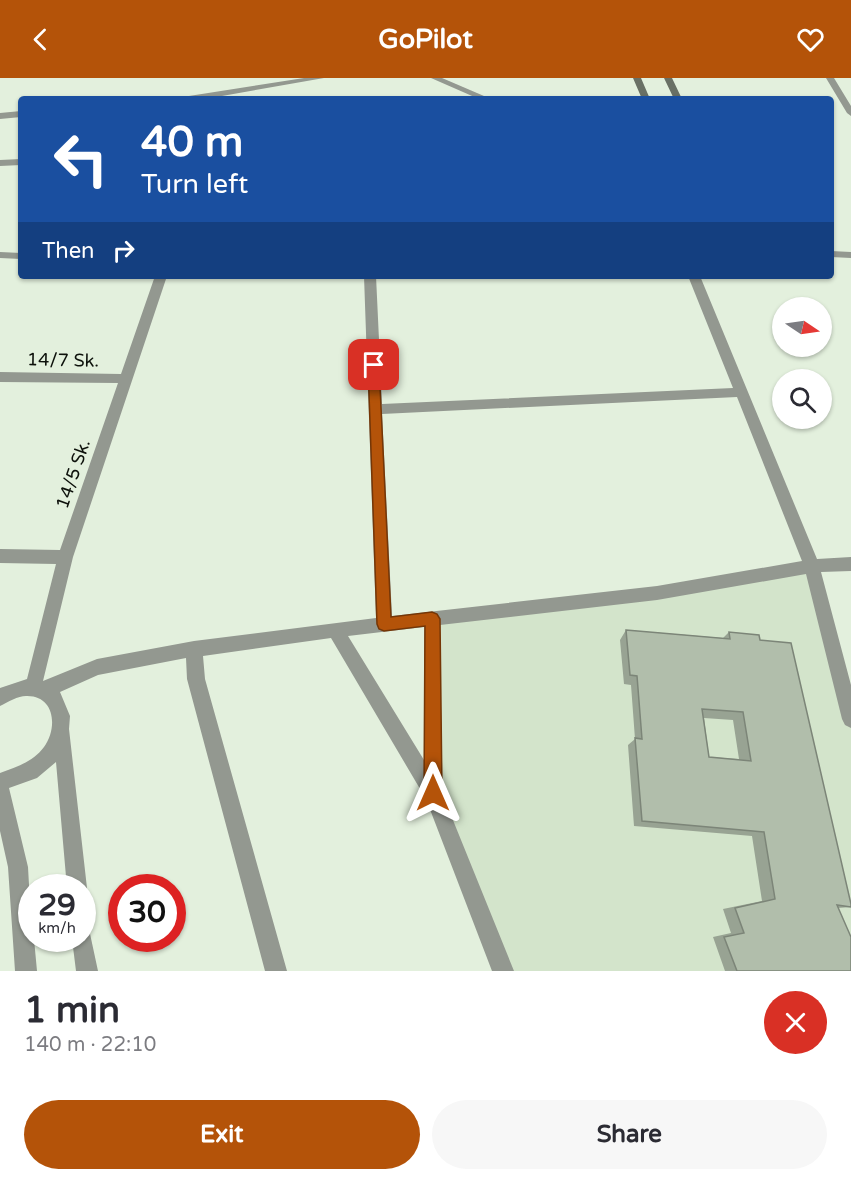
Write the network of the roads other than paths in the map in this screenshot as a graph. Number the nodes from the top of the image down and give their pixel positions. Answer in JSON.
{"nodes":[{"id":1,"x":320,"y":78,"type":"edge"},
{"id":2,"x":435,"y":78,"type":"edge"},
{"id":3,"x":637,"y":78,"type":"edge"},
{"id":4,"x":668,"y":78,"type":"edge"},
{"id":5,"x":830,"y":78,"type":"edge"},
{"id":6,"x":208,"y":96,"type":"edge"},
{"id":7,"x":480,"y":96,"type":"edge"},
{"id":8,"x":645,"y":96,"type":"edge"},
{"id":9,"x":677,"y":96,"type":"edge"},
{"id":10,"x":851,"y":113,"type":"edge"},
{"id":11,"x":18,"y":114,"type":"edge"},
{"id":12,"x":0,"y":116,"type":"edge"},
{"id":13,"x":18,"y":162,"type":"edge"},
{"id":14,"x":0,"y":163,"type":"edge"},
{"id":15,"x":834,"y":254,"type":"edge"},
{"id":16,"x":0,"y":255,"type":"edge"},
{"id":17,"x":851,"y":255,"type":"edge"},
{"id":18,"x":18,"y":256,"type":"edge"},
{"id":19,"x":160,"y":279,"type":"edge"},
{"id":20,"x":370,"y":279,"type":"edge"},
{"id":21,"x":695,"y":279,"type":"edge"},
{"id":22,"x":0,"y":377,"type":"edge"},
{"id":23,"x":126,"y":379,"type":"junction"},
{"id":24,"x":742,"y":393,"type":"junction"},
{"id":25,"x":375,"y":409,"type":"junction"},
{"id":26,"x":0,"y":556,"type":"edge"},
{"id":27,"x":65,"y":557,"type":"junction"},
{"id":28,"x":851,"y":564,"type":"edge"},
{"id":29,"x":812,"y":566,"type":"junction"},
{"id":30,"x":432,"y":619,"type":"junction"},
{"id":31,"x":384,"y":624,"type":"junction"},
{"id":32,"x":335,"y":630,"type":"junction"},
{"id":33,"x":194,"y":649,"type":"junction"},
{"id":34,"x":0,"y":682,"type":"edge"},
{"id":35,"x":32,"y":689,"type":"junction"},
{"id":36,"x":0,"y":697,"type":"edge"},
{"id":37,"x":851,"y":718,"type":"edge"},
{"id":38,"x":62,"y":729,"type":"junction"},
{"id":39,"x":0,"y":782,"type":"edge"},
{"id":40,"x":0,"y":789,"type":"edge"},
{"id":41,"x":433,"y":793,"type":"junction"},
{"id":42,"x":76,"y":874,"type":"edge"},
{"id":43,"x":84,"y":952,"type":"edge"},
{"id":44,"x":26,"y":971,"type":"edge"},
{"id":45,"x":87,"y":971,"type":"edge"},
{"id":46,"x":276,"y":971,"type":"edge"},
{"id":47,"x":503,"y":971,"type":"edge"}],
"edges":[{"from":1,"to":6,"type":"street"},
{"from":2,"to":7,"type":"street"},
{"from":3,"to":8,"type":"main road"},
{"from":4,"to":9,"type":"main road"},
{"from":5,"to":10,"type":"street"},
{"from":11,"to":12,"type":"street"},
{"from":13,"to":14,"type":"street"},
{"from":15,"to":17,"type":"street"},
{"from":16,"to":18,"type":"street"},
{"from":19,"to":23,"type":"street","name":"14/5 Sk."},
{"from":20,"to":25,"type":"street"},
{"from":21,"to":24,"type":"street"},
{"from":22,"to":23,"type":"street","name":"14/7 Sk."},
{"from":23,"to":27,"type":"street","name":"14/5 Sk."},
{"from":24,"to":25,"type":"street"},
{"from":24,"to":29,"type":"street"},
{"from":25,"to":31,"type":"street"},
{"from":26,"to":27,"type":"street"},
{"from":27,"to":35,"type":"street","name":"14/5 Sk."},
{"from":28,"to":29,"type":"street"},
{"from":29,"to":30,"type":"street"},
{"from":29,"to":37,"type":"street"},
{"from":30,"to":31,"type":"street"},
{"from":30,"to":41,"type":"street"},
{"from":31,"to":32,"type":"street"},
{"from":32,"to":33,"type":"street"},
{"from":32,"to":41,"type":"street"},
{"from":33,"to":35,"type":"street"},
{"from":33,"to":46,"type":"street"},
{"from":34,"to":35,"type":"street"},
{"from":35,"to":36,"type":"street"},
{"from":35,"to":38,"type":"street"},
{"from":38,"to":39,"type":"street"},
{"from":38,"to":42,"type":"street"},
{"from":40,"to":44,"type":"street"},
{"from":41,"to":47,"type":"street"},
{"from":43,"to":45,"type":"street"}]}
